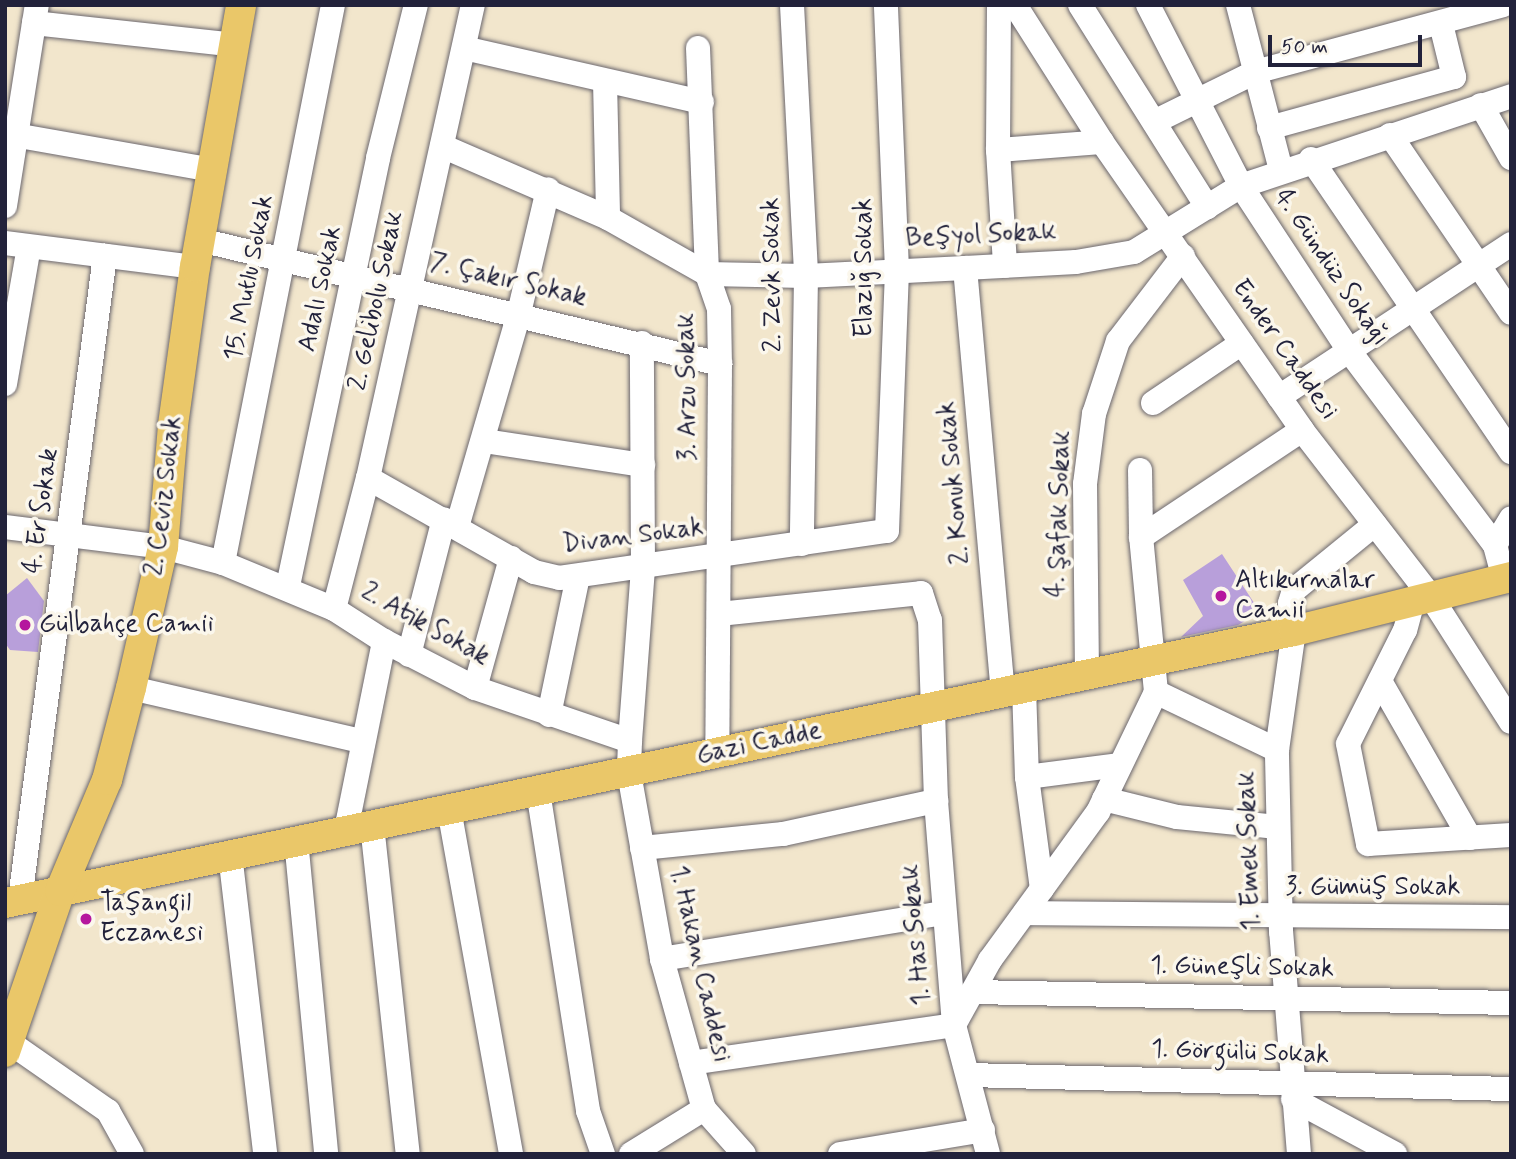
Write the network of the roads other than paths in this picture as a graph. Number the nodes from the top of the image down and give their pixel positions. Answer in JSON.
{"nodes":[{"id":1,"x":241,"y":5,"type":"edge"},
{"id":2,"x":333,"y":5,"type":"edge"},
{"id":3,"x":415,"y":5,"type":"edge"},
{"id":4,"x":473,"y":5,"type":"edge"},
{"id":5,"x":792,"y":5,"type":"edge"},
{"id":6,"x":886,"y":5,"type":"edge"},
{"id":7,"x":999,"y":5,"type":"edge"},
{"id":8,"x":1016,"y":5,"type":"edge"},
{"id":9,"x":1080,"y":5,"type":"edge"},
{"id":10,"x":1148,"y":5,"type":"edge"},
{"id":11,"x":1238,"y":5,"type":"edge"},
{"id":12,"x":1503,"y":5,"type":"edge"},
{"id":13,"x":35,"y":14,"type":"edge"},
{"id":14,"x":1441,"y":24,"type":"junction"},
{"id":15,"x":236,"y":46,"type":"junction"},
{"id":16,"x":464,"y":47,"type":"junction"},
{"id":17,"x":698,"y":48,"type":"dead end"},
{"id":18,"x":1255,"y":72,"type":"junction"},
{"id":19,"x":14,"y":80,"type":"edge"},
{"id":20,"x":605,"y":81,"type":"junction"},
{"id":21,"x":1511,"y":96,"type":"edge"},
{"id":22,"x":1196,"y":97,"type":"junction"},
{"id":23,"x":702,"y":102,"type":"junction"},
{"id":24,"x":1481,"y":105,"type":"junction"},
{"id":25,"x":1154,"y":122,"type":"junction"},
{"id":26,"x":1269,"y":128,"type":"junction"},
{"id":27,"x":14,"y":135,"type":"junction"},
{"id":28,"x":1390,"y":135,"type":"junction"},
{"id":29,"x":1102,"y":142,"type":"junction"},
{"id":30,"x":442,"y":146,"type":"junction"},
{"id":31,"x":998,"y":150,"type":"junction"},
{"id":32,"x":1511,"y":158,"type":"edge"},
{"id":33,"x":1311,"y":159,"type":"junction"},
{"id":34,"x":213,"y":170,"type":"junction"},
{"id":35,"x":1281,"y":170,"type":"junction"},
{"id":36,"x":1241,"y":186,"type":"junction"},
{"id":37,"x":548,"y":189,"type":"junction"},
{"id":38,"x":5,"y":206,"type":"edge"},
{"id":39,"x":1207,"y":207,"type":"junction"},
{"id":40,"x":608,"y":218,"type":"junction"},
{"id":41,"x":1167,"y":233,"type":"junction"},
{"id":42,"x":1511,"y":244,"type":"edge"},
{"id":43,"x":17,"y":245,"type":"edge"},
{"id":44,"x":197,"y":254,"type":"junction"},
{"id":45,"x":105,"y":256,"type":"junction"},
{"id":46,"x":1184,"y":256,"type":"junction"},
{"id":47,"x":284,"y":259,"type":"junction"},
{"id":48,"x":1005,"y":266,"type":"junction"},
{"id":49,"x":1477,"y":267,"type":"junction"},
{"id":50,"x":965,"y":268,"type":"junction"},
{"id":51,"x":897,"y":270,"type":"junction"},
{"id":52,"x":707,"y":274,"type":"junction"},
{"id":53,"x":354,"y":275,"type":"junction"},
{"id":54,"x":806,"y":276,"type":"junction"},
{"id":55,"x":410,"y":288,"type":"junction"},
{"id":56,"x":1412,"y":310,"type":"junction"},
{"id":57,"x":519,"y":313,"type":"junction"},
{"id":58,"x":1511,"y":313,"type":"edge"},
{"id":59,"x":642,"y":343,"type":"junction"},
{"id":60,"x":1242,"y":344,"type":"junction"},
{"id":61,"x":1350,"y":352,"type":"junction"},
{"id":62,"x":720,"y":364,"type":"junction"},
{"id":63,"x":5,"y":384,"type":"edge"},
{"id":64,"x":1279,"y":397,"type":"junction"},
{"id":65,"x":1153,"y":403,"type":"dead end"},
{"id":66,"x":1302,"y":430,"type":"junction"},
{"id":67,"x":484,"y":441,"type":"junction"},
{"id":68,"x":1511,"y":452,"type":"edge"},
{"id":69,"x":643,"y":465,"type":"junction"},
{"id":70,"x":1140,"y":470,"type":"dead end"},
{"id":71,"x":368,"y":478,"type":"junction"},
{"id":72,"x":1511,"y":518,"type":"edge"},
{"id":73,"x":451,"y":523,"type":"junction"},
{"id":74,"x":1375,"y":524,"type":"junction"},
{"id":75,"x":5,"y":527,"type":"edge"},
{"id":76,"x":887,"y":531,"type":"joint"},
{"id":77,"x":69,"y":535,"type":"junction"},
{"id":78,"x":1141,"y":537,"type":"junction"},
{"id":79,"x":802,"y":544,"type":"junction"},
{"id":80,"x":1495,"y":545,"type":"junction"},
{"id":81,"x":163,"y":547,"type":"junction"},
{"id":82,"x":720,"y":557,"type":"junction"},
{"id":83,"x":511,"y":558,"type":"junction"},
{"id":84,"x":223,"y":563,"type":"junction"},
{"id":85,"x":643,"y":567,"type":"junction"},
{"id":86,"x":578,"y":576,"type":"junction"},
{"id":87,"x":1507,"y":578,"type":"edge"},
{"id":88,"x":289,"y":586,"type":"junction"},
{"id":89,"x":1422,"y":599,"type":"junction"},
{"id":90,"x":334,"y":609,"type":"junction"},
{"id":91,"x":719,"y":614,"type":"junction"},
{"id":92,"x":1294,"y":631,"type":"junction"},
{"id":93,"x":384,"y":641,"type":"junction"},
{"id":94,"x":409,"y":655,"type":"junction"},
{"id":95,"x":1156,"y":660,"type":"junction"},
{"id":96,"x":1087,"y":674,"type":"junction"},
{"id":97,"x":1380,"y":681,"type":"junction"},
{"id":98,"x":131,"y":688,"type":"junction"},
{"id":99,"x":475,"y":688,"type":"junction"},
{"id":100,"x":1013,"y":690,"type":"junction"},
{"id":101,"x":1156,"y":692,"type":"junction"},
{"id":102,"x":1503,"y":697,"type":"edge"},
{"id":103,"x":933,"y":706,"type":"junction"},
{"id":104,"x":549,"y":715,"type":"junction"},
{"id":105,"x":1511,"y":722,"type":"edge"},
{"id":106,"x":360,"y":741,"type":"junction"},
{"id":107,"x":630,"y":741,"type":"junction"},
{"id":108,"x":1277,"y":750,"type":"junction"},
{"id":109,"x":718,"y":754,"type":"junction"},
{"id":110,"x":1120,"y":765,"type":"junction"},
{"id":111,"x":629,"y":773,"type":"junction"},
{"id":112,"x":1027,"y":777,"type":"junction"},
{"id":113,"x":538,"y":791,"type":"junction"},
{"id":114,"x":1104,"y":799,"type":"junction"},
{"id":115,"x":936,"y":802,"type":"junction"},
{"id":116,"x":449,"y":809,"type":"junction"},
{"id":117,"x":1278,"y":827,"type":"junction"},
{"id":118,"x":358,"y":828,"type":"junction"},
{"id":119,"x":1511,"y":835,"type":"edge"},
{"id":120,"x":1470,"y":838,"type":"junction"},
{"id":121,"x":296,"y":841,"type":"junction"},
{"id":122,"x":642,"y":848,"type":"junction"},
{"id":123,"x":230,"y":854,"type":"junction"},
{"id":124,"x":1042,"y":889,"type":"junction"},
{"id":125,"x":60,"y":891,"type":"junction"},
{"id":126,"x":13,"y":901,"type":"edge"},
{"id":127,"x":944,"y":912,"type":"junction"},
{"id":128,"x":1025,"y":913,"type":"junction"},
{"id":129,"x":1511,"y":917,"type":"edge"},
{"id":130,"x":1281,"y":919,"type":"junction"},
{"id":131,"x":662,"y":959,"type":"junction"},
{"id":132,"x":973,"y":992,"type":"junction"},
{"id":133,"x":1286,"y":999,"type":"junction"},
{"id":134,"x":1511,"y":1003,"type":"edge"},
{"id":135,"x":954,"y":1025,"type":"junction"},
{"id":136,"x":7,"y":1047,"type":"edge"},
{"id":137,"x":691,"y":1063,"type":"junction"},
{"id":138,"x":968,"y":1075,"type":"junction"},
{"id":139,"x":1511,"y":1090,"type":"edge"},
{"id":140,"x":1293,"y":1091,"type":"junction"},
{"id":141,"x":704,"y":1109,"type":"junction"},
{"id":142,"x":985,"y":1142,"type":"edge"},
{"id":143,"x":644,"y":1151,"type":"edge"},
{"id":144,"x":1389,"y":1153,"type":"edge"},
{"id":145,"x":132,"y":1154,"type":"edge"},
{"id":146,"x":265,"y":1154,"type":"edge"},
{"id":147,"x":326,"y":1154,"type":"edge"},
{"id":148,"x":408,"y":1154,"type":"edge"},
{"id":149,"x":511,"y":1154,"type":"edge"},
{"id":150,"x":603,"y":1154,"type":"edge"},
{"id":151,"x":744,"y":1154,"type":"edge"},
{"id":152,"x":840,"y":1154,"type":"edge"},
{"id":153,"x":1299,"y":1154,"type":"edge"}],
"edges":[{"from":1,"to":15,"type":"main road","name":"2. Ceviz Sokak"},
{"from":2,"to":47,"type":"street","name":"15. Mutlu Sokak"},
{"from":3,"to":53,"type":"street","name":"Adalı Sokak"},
{"from":4,"to":16,"type":"street","name":"2. Gelibolu Sokak"},
{"from":5,"to":54,"type":"street","name":"2. Zevk Sokak"},
{"from":6,"to":51,"type":"street","name":"Elazığ Sokak"},
{"from":7,"to":31,"type":"street"},
{"from":8,"to":29,"type":"street","name":"Ender Caddesi"},
{"from":9,"to":25,"type":"street"},
{"from":10,"to":22,"type":"street","name":"4. Gündüz Sokağı"},
{"from":11,"to":18,"type":"street"},
{"from":12,"to":14,"type":"street"},
{"from":13,"to":15,"type":"street"},
{"from":13,"to":19,"type":"street"},
{"from":14,"to":18,"type":"street"},
{"from":14,"to":26,"type":"street"},
{"from":15,"to":34,"type":"main road","name":"2. Ceviz Sokak"},
{"from":16,"to":20,"type":"street"},
{"from":16,"to":30,"type":"street","name":"2. Gelibolu Sokak"},
{"from":17,"to":23,"type":"street"},
{"from":18,"to":22,"type":"street"},
{"from":18,"to":26,"type":"street"},
{"from":19,"to":27,"type":"street"},
{"from":20,"to":23,"type":"street"},
{"from":20,"to":40,"type":"street"},
{"from":21,"to":24,"type":"street","name":"Beşyol Sokak"},
{"from":22,"to":25,"type":"street"},
{"from":22,"to":36,"type":"street","name":"4. Gündüz Sokağı"},
{"from":23,"to":52,"type":"street"},
{"from":24,"to":28,"type":"street","name":"Beşyol Sokak"},
{"from":24,"to":32,"type":"street"},
{"from":25,"to":39,"type":"street"},
{"from":26,"to":35,"type":"street"},
{"from":27,"to":34,"type":"street"},
{"from":27,"to":38,"type":"street"},
{"from":28,"to":33,"type":"street","name":"Beşyol Sokak"},
{"from":28,"to":49,"type":"street"},
{"from":29,"to":31,"type":"street"},
{"from":29,"to":41,"type":"street","name":"Ender Caddesi"},
{"from":30,"to":37,"type":"street","name":"3. Arzu Sokak"},
{"from":30,"to":55,"type":"street","name":"2. Gelibolu Sokak"},
{"from":31,"to":48,"type":"street"},
{"from":33,"to":35,"type":"street","name":"Beşyol Sokak"},
{"from":33,"to":56,"type":"street"},
{"from":34,"to":44,"type":"main road","name":"2. Ceviz Sokak"},
{"from":35,"to":36,"type":"street","name":"Beşyol Sokak"},
{"from":36,"to":39,"type":"street","name":"Beşyol Sokak"},
{"from":36,"to":61,"type":"street","name":"4. Gündüz Sokağı"},
{"from":37,"to":40,"type":"street","name":"3. Arzu Sokak"},
{"from":37,"to":57,"type":"street"},
{"from":39,"to":41,"type":"street","name":"Beşyol Sokak"},
{"from":40,"to":52,"type":"street","name":"3. Arzu Sokak"},
{"from":41,"to":46,"type":"street","name":"Ender Caddesi"},
{"from":41,"to":48,"type":"street","name":"Beşyol Sokak"},
{"from":42,"to":49,"type":"street"},
{"from":43,"to":45,"type":"street","name":"7. Çakır Sokak"},
{"from":43,"to":63,"type":"street"},
{"from":44,"to":45,"type":"street","name":"7. Çakır Sokak"},
{"from":44,"to":47,"type":"street","name":"7. Çakır Sokak"},
{"from":44,"to":81,"type":"main road","name":"2. Ceviz Sokak"},
{"from":45,"to":77,"type":"street","name":"4. Er Sokak"},
{"from":46,"to":60,"type":"street","name":"Ender Caddesi"},
{"from":46,"to":96,"type":"street","name":"4. Şafak Sokak"},
{"from":47,"to":53,"type":"street","name":"7. Çakır Sokak"},
{"from":47,"to":84,"type":"street","name":"15. Mutlu Sokak"},
{"from":48,"to":50,"type":"street","name":"Beşyol Sokak"},
{"from":49,"to":56,"type":"street"},
{"from":49,"to":58,"type":"street"},
{"from":50,"to":51,"type":"street","name":"Beşyol Sokak"},
{"from":50,"to":100,"type":"street","name":"2. Konuk Sokak"},
{"from":51,"to":54,"type":"street","name":"Beşyol Sokak"},
{"from":51,"to":76,"type":"street","name":"Elazığ Sokak"},
{"from":52,"to":54,"type":"street","name":"Beşyol Sokak"},
{"from":52,"to":62,"type":"street","name":"3. Arzu Sokak"},
{"from":53,"to":55,"type":"street","name":"7. Çakır Sokak"},
{"from":53,"to":88,"type":"street","name":"Adalı Sokak"},
{"from":54,"to":79,"type":"street","name":"2. Zevk Sokak"},
{"from":55,"to":57,"type":"street","name":"7. Çakır Sokak"},
{"from":55,"to":71,"type":"street","name":"2. Gelibolu Sokak"},
{"from":56,"to":61,"type":"street"},
{"from":56,"to":68,"type":"street"},
{"from":57,"to":59,"type":"street","name":"7. Çakır Sokak"},
{"from":57,"to":67,"type":"street"},
{"from":59,"to":62,"type":"street","name":"7. Çakır Sokak"},
{"from":59,"to":69,"type":"street"},
{"from":60,"to":64,"type":"street","name":"Ender Caddesi"},
{"from":60,"to":65,"type":"street"},
{"from":61,"to":64,"type":"street"},
{"from":61,"to":80,"type":"street","name":"4. Gündüz Sokağı"},
{"from":62,"to":82,"type":"street","name":"3. Arzu Sokak"},
{"from":64,"to":66,"type":"street","name":"Ender Caddesi"},
{"from":66,"to":74,"type":"street","name":"Ender Caddesi"},
{"from":66,"to":78,"type":"street"},
{"from":67,"to":69,"type":"street"},
{"from":67,"to":73,"type":"street"},
{"from":69,"to":85,"type":"street"},
{"from":70,"to":78,"type":"street"},
{"from":71,"to":73,"type":"street","name":"Divan Sokak"},
{"from":71,"to":90,"type":"street","name":"2. Gelibolu Sokak"},
{"from":72,"to":80,"type":"street"},
{"from":73,"to":83,"type":"street","name":"Divan Sokak"},
{"from":73,"to":94,"type":"street"},
{"from":74,"to":89,"type":"street","name":"Ender Caddesi"},
{"from":74,"to":92,"type":"street","name":"1. Emek Sokak"},
{"from":75,"to":77,"type":"street","name":"2. Atik Sokak"},
{"from":76,"to":79,"type":"street","name":"Divan Sokak"},
{"from":77,"to":81,"type":"street","name":"2. Atik Sokak"},
{"from":77,"to":126,"type":"street","name":"4. Er Sokak"},
{"from":78,"to":95,"type":"street"},
{"from":79,"to":82,"type":"street","name":"Divan Sokak"},
{"from":80,"to":87,"type":"street"},
{"from":81,"to":84,"type":"street","name":"2. Atik Sokak"},
{"from":81,"to":98,"type":"main road","name":"2. Ceviz Sokak"},
{"from":82,"to":85,"type":"street","name":"Divan Sokak"},
{"from":82,"to":91,"type":"street","name":"3. Arzu Sokak"},
{"from":83,"to":86,"type":"street","name":"Divan Sokak"},
{"from":83,"to":99,"type":"street"},
{"from":84,"to":88,"type":"street","name":"2. Atik Sokak"},
{"from":85,"to":86,"type":"street","name":"Divan Sokak"},
{"from":85,"to":107,"type":"street"},
{"from":86,"to":104,"type":"street"},
{"from":87,"to":89,"type":"main road","name":"Gazi Cadde"},
{"from":88,"to":90,"type":"street","name":"2. Atik Sokak"},
{"from":89,"to":92,"type":"main road","name":"Gazi Cadde"},
{"from":89,"to":97,"type":"street"},
{"from":89,"to":102,"type":"street","name":"Ender Caddesi"},
{"from":90,"to":93,"type":"street","name":"2. Atik Sokak"},
{"from":91,"to":103,"type":"street","name":"1. Has Sokak"},
{"from":91,"to":109,"type":"street","name":"3. Arzu Sokak"},
{"from":92,"to":95,"type":"main road","name":"Gazi Cadde"},
{"from":92,"to":108,"type":"street","name":"1. Emek Sokak"},
{"from":93,"to":94,"type":"street","name":"2. Atik Sokak"},
{"from":93,"to":106,"type":"street"},
{"from":94,"to":99,"type":"street","name":"2. Atik Sokak"},
{"from":95,"to":96,"type":"main road","name":"Gazi Cadde"},
{"from":95,"to":101,"type":"street"},
{"from":96,"to":100,"type":"main road","name":"Gazi Cadde"},
{"from":97,"to":120,"type":"street"},
{"from":97,"to":120,"type":"street"},
{"from":98,"to":106,"type":"street"},
{"from":98,"to":125,"type":"main road","name":"2. Ceviz Sokak"},
{"from":99,"to":104,"type":"street","name":"2. Atik Sokak"},
{"from":100,"to":103,"type":"main road","name":"Gazi Cadde"},
{"from":100,"to":112,"type":"street","name":"2. Konuk Sokak"},
{"from":101,"to":108,"type":"street"},
{"from":101,"to":110,"type":"street"},
{"from":102,"to":105,"type":"street","name":"Ender Caddesi"},
{"from":103,"to":109,"type":"main road","name":"Gazi Cadde"},
{"from":103,"to":115,"type":"street","name":"1. Has Sokak"},
{"from":104,"to":107,"type":"street","name":"2. Atik Sokak"},
{"from":106,"to":118,"type":"street"},
{"from":107,"to":111,"type":"street"},
{"from":108,"to":117,"type":"street","name":"1. Emek Sokak"},
{"from":109,"to":111,"type":"main road","name":"Gazi Cadde"},
{"from":110,"to":112,"type":"street"},
{"from":110,"to":114,"type":"street"},
{"from":111,"to":113,"type":"main road","name":"Gazi Cadde"},
{"from":111,"to":122,"type":"street","name":"1. Hakan Caddesi"},
{"from":112,"to":124,"type":"street","name":"2. Konuk Sokak"},
{"from":113,"to":116,"type":"main road","name":"Gazi Cadde"},
{"from":113,"to":150,"type":"street"},
{"from":114,"to":117,"type":"street"},
{"from":114,"to":124,"type":"street"},
{"from":115,"to":122,"type":"street"},
{"from":115,"to":127,"type":"street","name":"1. Has Sokak"},
{"from":116,"to":118,"type":"main road","name":"Gazi Cadde"},
{"from":116,"to":149,"type":"street"},
{"from":117,"to":130,"type":"street","name":"1. Emek Sokak"},
{"from":118,"to":121,"type":"main road","name":"Gazi Cadde"},
{"from":118,"to":148,"type":"street"},
{"from":119,"to":120,"type":"street"},
{"from":121,"to":123,"type":"main road","name":"Gazi Cadde"},
{"from":121,"to":147,"type":"street"},
{"from":122,"to":131,"type":"street","name":"1. Hakan Caddesi"},
{"from":123,"to":125,"type":"main road","name":"Gazi Cadde"},
{"from":123,"to":146,"type":"street"},
{"from":124,"to":128,"type":"street"},
{"from":125,"to":126,"type":"main road","name":"Gazi Cadde"},
{"from":125,"to":136,"type":"main road","name":"2. Ceviz Sokak"},
{"from":127,"to":131,"type":"street"},
{"from":127,"to":135,"type":"street","name":"1. Has Sokak"},
{"from":128,"to":130,"type":"street","name":"3. Gümüş Sokak"},
{"from":128,"to":132,"type":"street"},
{"from":129,"to":130,"type":"street","name":"3. Gümüş Sokak"},
{"from":130,"to":133,"type":"street","name":"1. Emek Sokak"},
{"from":131,"to":137,"type":"street","name":"1. Hakan Caddesi"},
{"from":132,"to":133,"type":"street","name":"1. Güneşli Sokak"},
{"from":132,"to":135,"type":"street"},
{"from":133,"to":134,"type":"street","name":"1. Güneşli Sokak"},
{"from":133,"to":140,"type":"street","name":"1. Emek Sokak"},
{"from":135,"to":137,"type":"street"},
{"from":135,"to":138,"type":"street","name":"1. Has Sokak"},
{"from":136,"to":145,"type":"street"},
{"from":137,"to":141,"type":"street","name":"1. Hakan Caddesi"},
{"from":138,"to":140,"type":"street","name":"1. Görgülü Sokak"},
{"from":138,"to":142,"type":"street","name":"1. Has Sokak"},
{"from":139,"to":140,"type":"street","name":"1. Görgülü Sokak"},
{"from":140,"to":144,"type":"street"},
{"from":140,"to":153,"type":"street","name":"1. Emek Sokak"},
{"from":141,"to":143,"type":"street"},
{"from":141,"to":151,"type":"street","name":"1. Hakan Caddesi"},
{"from":142,"to":152,"type":"street"}]}
